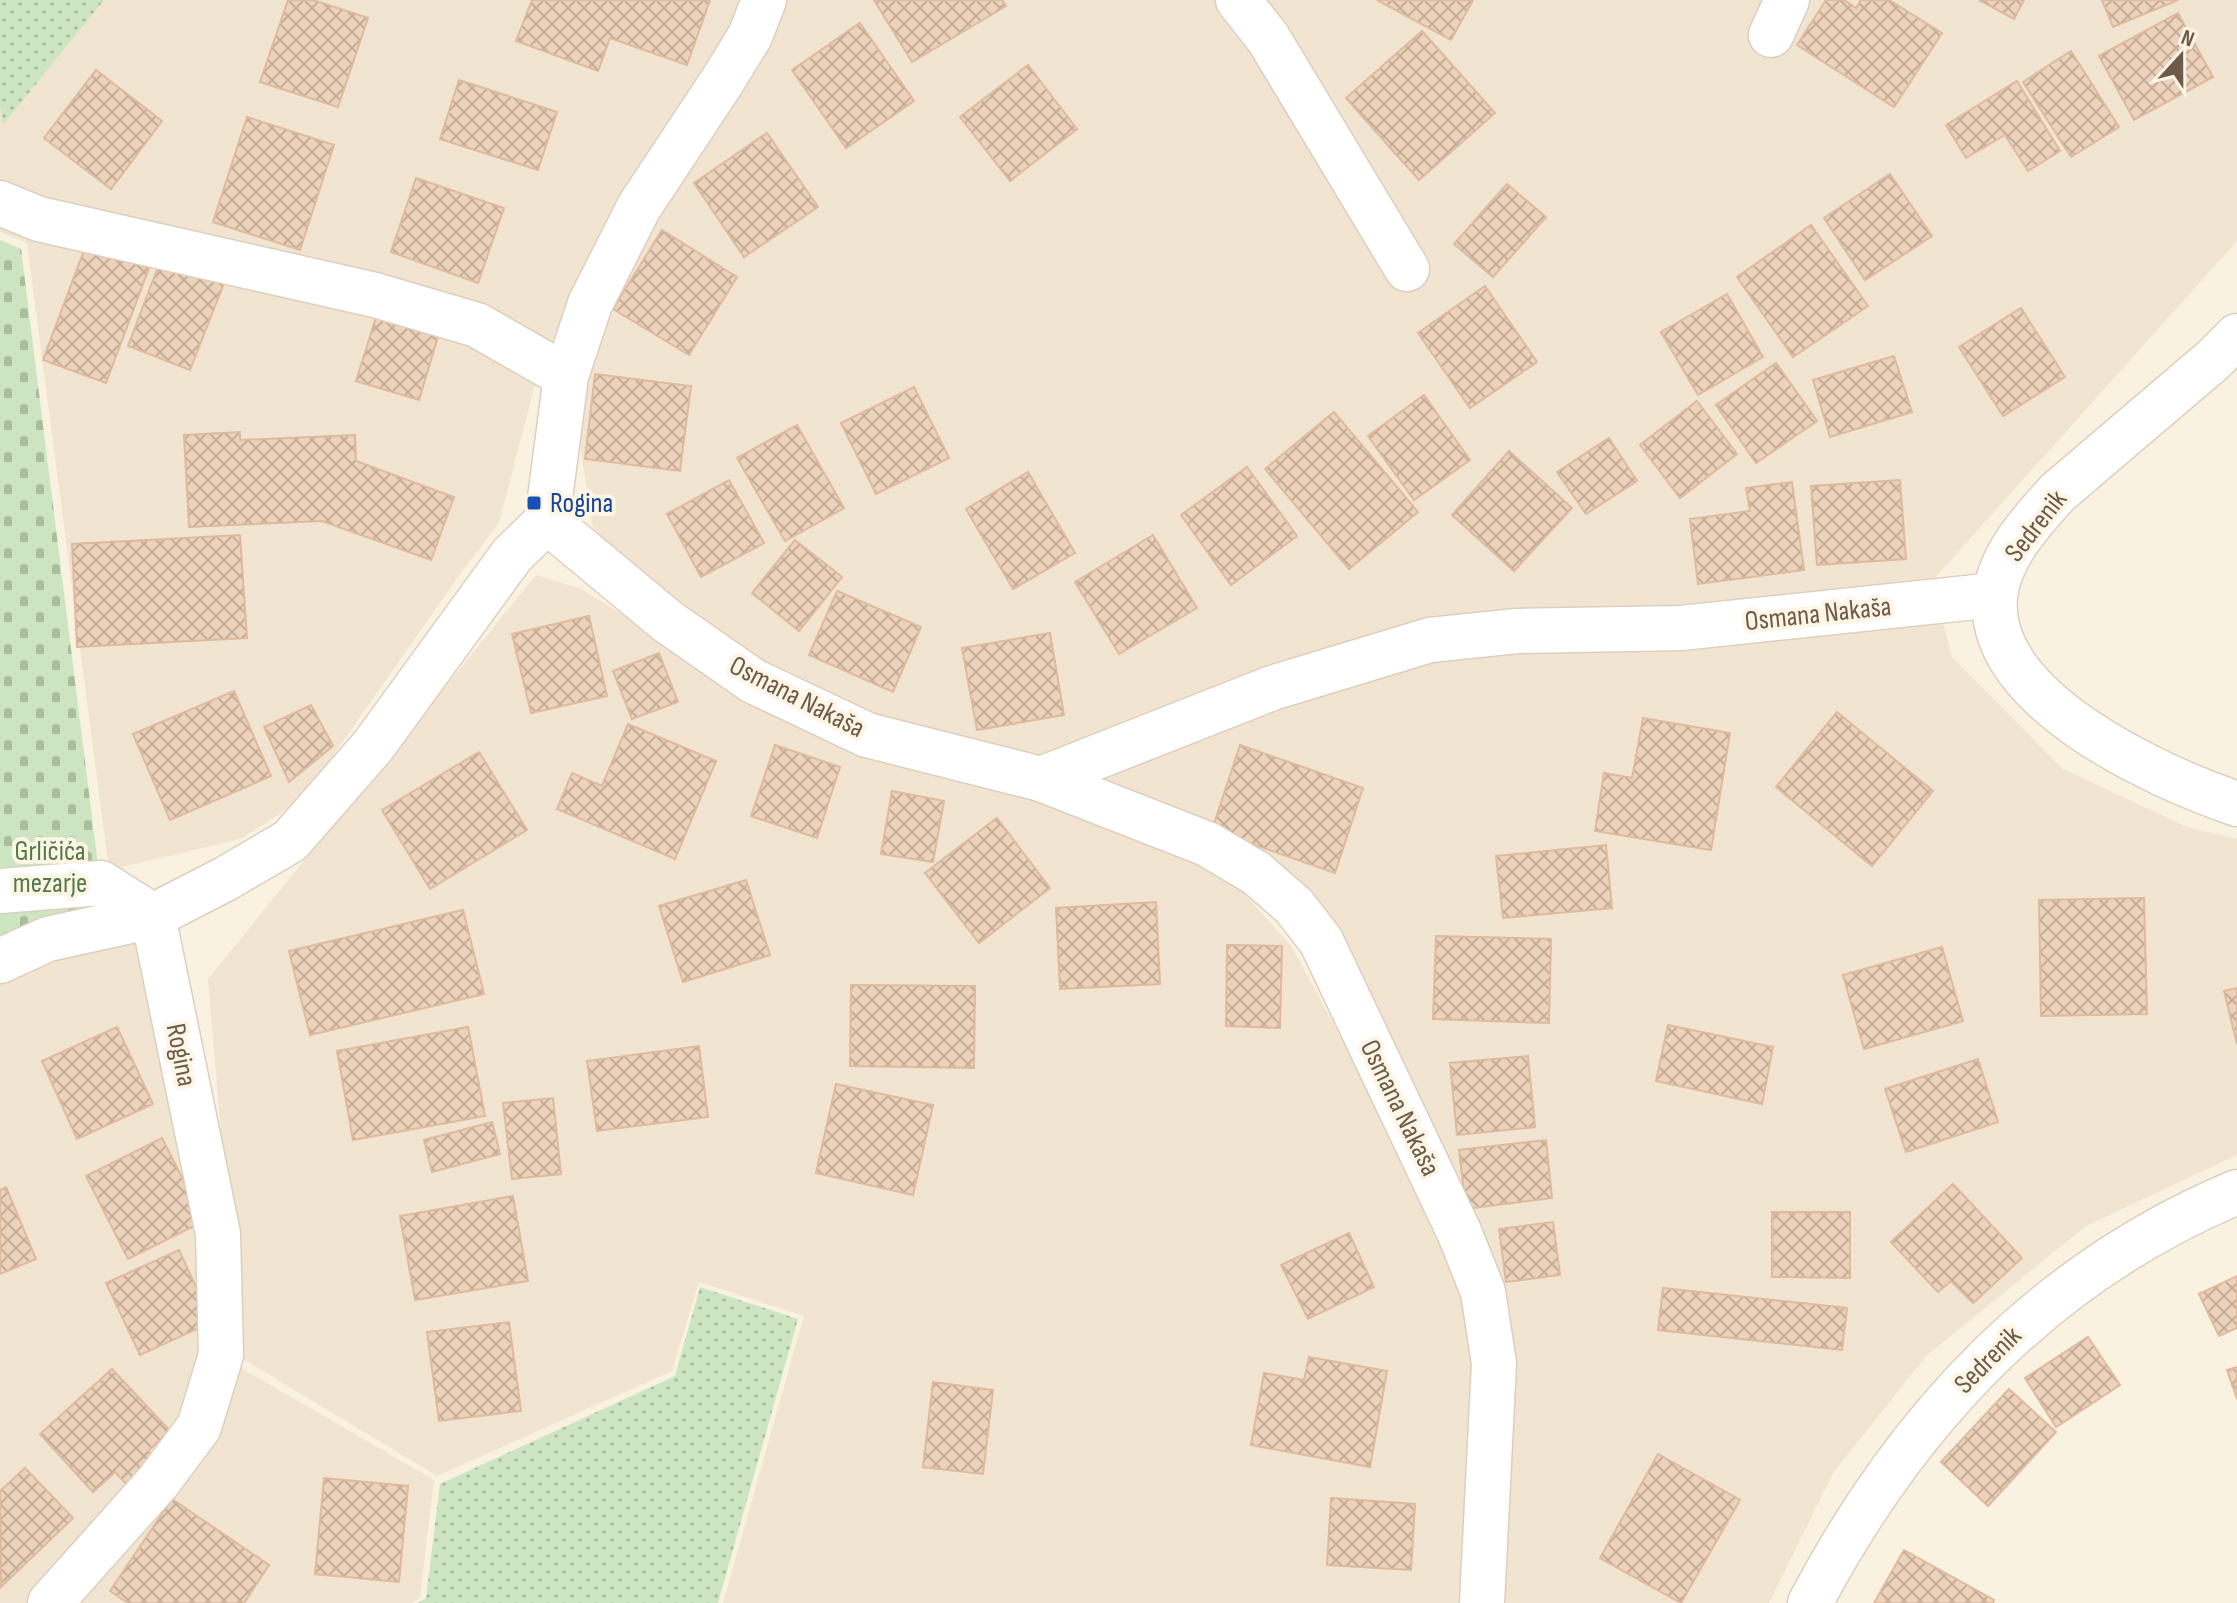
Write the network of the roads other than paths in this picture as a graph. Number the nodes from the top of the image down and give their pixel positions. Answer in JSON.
{"nodes":[{"id":1,"x":764,"y":0,"type":"edge"},
{"id":2,"x":1238,"y":0,"type":"edge"},
{"id":3,"x":0,"y":203,"type":"edge"},
{"id":4,"x":1407,"y":269,"type":"dead end"},
{"id":5,"x":2237,"y":336,"type":"edge"},
{"id":6,"x":566,"y":376,"type":"junction"},
{"id":7,"x":547,"y":521,"type":"junction"},
{"id":8,"x":1995,"y":595,"type":"junction"},
{"id":9,"x":1041,"y":779,"type":"junction"},
{"id":10,"x":2237,"y":804,"type":"edge"},
{"id":11,"x":0,"y":891,"type":"edge"},
{"id":12,"x":153,"y":916,"type":"junction"},
{"id":13,"x":0,"y":961,"type":"edge"},
{"id":14,"x":2237,"y":1192,"type":"edge"},
{"id":15,"x":50,"y":1603,"type":"edge"},
{"id":16,"x":1482,"y":1603,"type":"edge"},
{"id":17,"x":1810,"y":1603,"type":"edge"}],
"edges":[{"from":1,"to":6,"type":"street"},
{"from":2,"to":4,"type":"street"},
{"from":3,"to":6,"type":"street"},
{"from":5,"to":8,"type":"street","name":"Sedrenik"},
{"from":6,"to":7,"type":"street"},
{"from":7,"to":9,"type":"street","name":"Osmana Nakaša"},
{"from":7,"to":12,"type":"street"},
{"from":8,"to":9,"type":"street","name":"Osmana Nakaša"},
{"from":8,"to":10,"type":"street","name":"Sedrenik"},
{"from":9,"to":16,"type":"street","name":"Osmana Nakaša"},
{"from":11,"to":12,"type":"street"},
{"from":12,"to":13,"type":"street"},
{"from":12,"to":15,"type":"street","name":"Rogina"},
{"from":14,"to":17,"type":"street","name":"Sedrenik"}]}
